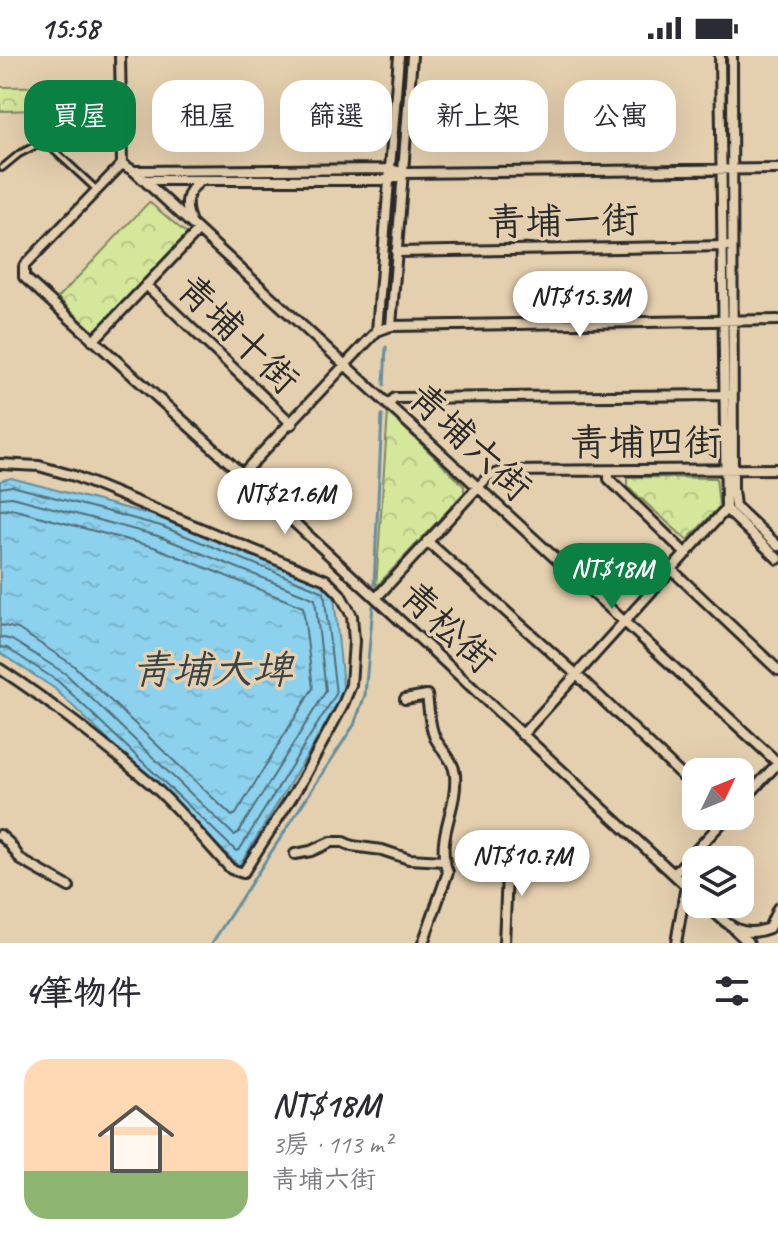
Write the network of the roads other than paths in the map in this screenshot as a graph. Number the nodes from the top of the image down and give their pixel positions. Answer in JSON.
{"nodes":[{"id":1,"x":120,"y":56,"type":"edge"},
{"id":2,"x":399,"y":56,"type":"edge"},
{"id":3,"x":412,"y":56,"type":"edge"},
{"id":4,"x":720,"y":56,"type":"edge"},
{"id":5,"x":732,"y":56,"type":"edge"},
{"id":6,"x":122,"y":164,"type":"junction"},
{"id":7,"x":2,"y":168,"type":"edge"},
{"id":8,"x":391,"y":169,"type":"junction"},
{"id":9,"x":726,"y":169,"type":"junction"},
{"id":10,"x":778,"y":169,"type":"edge"},
{"id":11,"x":134,"y":171,"type":"junction"},
{"id":12,"x":404,"y":173,"type":"junction"},
{"id":13,"x":143,"y":180,"type":"junction"},
{"id":14,"x":390,"y":180,"type":"junction"},
{"id":15,"x":200,"y":182,"type":"junction"},
{"id":16,"x":97,"y":190,"type":"junction"},
{"id":17,"x":196,"y":228,"type":"junction"},
{"id":18,"x":727,"y":246,"type":"junction"},
{"id":19,"x":396,"y":252,"type":"junction"},
{"id":20,"x":146,"y":285,"type":"junction"},
{"id":21,"x":778,"y":320,"type":"edge"},
{"id":22,"x":727,"y":321,"type":"junction"},
{"id":23,"x":391,"y":326,"type":"junction"},
{"id":24,"x":377,"y":331,"type":"junction"},
{"id":25,"x":93,"y":341,"type":"junction"},
{"id":26,"x":344,"y":366,"type":"junction"},
{"id":27,"x":728,"y":395,"type":"junction"},
{"id":28,"x":388,"y":405,"type":"junction"},
{"id":29,"x":292,"y":424,"type":"junction"},
{"id":30,"x":0,"y":464,"type":"edge"},
{"id":31,"x":778,"y":469,"type":"edge"},
{"id":32,"x":728,"y":470,"type":"junction"},
{"id":33,"x":609,"y":471,"type":"junction"},
{"id":34,"x":242,"y":474,"type":"junction"},
{"id":35,"x":478,"y":487,"type":"junction"},
{"id":36,"x":726,"y":509,"type":"junction"},
{"id":37,"x":427,"y":541,"type":"junction"},
{"id":38,"x":778,"y":546,"type":"edge"},
{"id":39,"x":686,"y":554,"type":"junction"},
{"id":40,"x":778,"y":559,"type":"edge"},
{"id":41,"x":672,"y":570,"type":"junction"},
{"id":42,"x":376,"y":598,"type":"junction"},
{"id":43,"x":624,"y":623,"type":"junction"},
{"id":44,"x":0,"y":669,"type":"edge"},
{"id":45,"x":778,"y":670,"type":"edge"},
{"id":46,"x":577,"y":675,"type":"junction"},
{"id":47,"x":405,"y":699,"type":"dead end"},
{"id":48,"x":522,"y":735,"type":"junction"},
{"id":49,"x":778,"y":763,"type":"edge"},
{"id":50,"x":682,"y":776,"type":"edge"},
{"id":51,"x":754,"y":789,"type":"edge"},
{"id":52,"x":715,"y":830,"type":"edge"},
{"id":53,"x":0,"y":835,"type":"edge"},
{"id":54,"x":508,"y":851,"type":"dead end"},
{"id":55,"x":295,"y":854,"type":"dead end"},
{"id":56,"x":444,"y":861,"type":"junction"},
{"id":57,"x":674,"y":874,"type":"junction"},
{"id":58,"x":682,"y":881,"type":"edge"},
{"id":59,"x":69,"y":887,"type":"dead end"},
{"id":60,"x":682,"y":908,"type":"edge"},
{"id":61,"x":778,"y":908,"type":"edge"},
{"id":62,"x":721,"y":918,"type":"edge"},
{"id":63,"x":733,"y":929,"type":"junction"},
{"id":64,"x":423,"y":943,"type":"edge"},
{"id":65,"x":504,"y":943,"type":"edge"},
{"id":66,"x":676,"y":943,"type":"edge"},
{"id":67,"x":749,"y":943,"type":"edge"}],
"edges":[{"from":1,"to":6,"type":"street"},
{"from":2,"to":8,"type":"street"},
{"from":3,"to":12,"type":"street"},
{"from":4,"to":9,"type":"street"},
{"from":5,"to":9,"type":"street"},
{"from":6,"to":11,"type":"street","name":"青埔六街"},
{"from":6,"to":16,"type":"street","name":"青松街"},
{"from":7,"to":16,"type":"lane"},
{"from":8,"to":11,"type":"street"},
{"from":8,"to":12,"type":"street"},
{"from":8,"to":14,"type":"street"},
{"from":9,"to":10,"type":"street"},
{"from":9,"to":12,"type":"street"},
{"from":9,"to":18,"type":"street"},
{"from":11,"to":13,"type":"street","name":"青埔六街"},
{"from":12,"to":14,"type":"street"},
{"from":12,"to":19,"type":"street"},
{"from":13,"to":15,"type":"street"},
{"from":13,"to":17,"type":"street","name":"青埔六街"},
{"from":14,"to":15,"type":"street"},
{"from":14,"to":24,"type":"street"},
{"from":15,"to":17,"type":"street"},
{"from":16,"to":25,"type":"street","name":"青松街"},
{"from":17,"to":20,"type":"street"},
{"from":17,"to":26,"type":"street","name":"青埔六街"},
{"from":18,"to":19,"type":"street","name":"青埔一街"},
{"from":18,"to":22,"type":"street"},
{"from":19,"to":23,"type":"street"},
{"from":20,"to":25,"type":"street"},
{"from":20,"to":29,"type":"street","name":"青埔十街"},
{"from":21,"to":22,"type":"street"},
{"from":22,"to":23,"type":"street"},
{"from":22,"to":27,"type":"street"},
{"from":23,"to":24,"type":"street"},
{"from":24,"to":26,"type":"street"},
{"from":25,"to":34,"type":"street","name":"青松街"},
{"from":26,"to":28,"type":"street","name":"青埔六街"},
{"from":26,"to":29,"type":"street"},
{"from":27,"to":28,"type":"street"},
{"from":27,"to":32,"type":"street"},
{"from":28,"to":35,"type":"street","name":"青埔六街"},
{"from":29,"to":34,"type":"street"},
{"from":30,"to":44,"type":"street"},
{"from":31,"to":32,"type":"street","name":"青埔四街"},
{"from":32,"to":33,"type":"street","name":"青埔四街"},
{"from":32,"to":36,"type":"street"},
{"from":32,"to":38,"type":"street"},
{"from":33,"to":35,"type":"street","name":"青埔四街"},
{"from":33,"to":39,"type":"street"},
{"from":34,"to":42,"type":"street","name":"青松街"},
{"from":35,"to":37,"type":"street","name":"青埔四街"},
{"from":35,"to":43,"type":"street","name":"青埔六街"},
{"from":36,"to":39,"type":"street"},
{"from":36,"to":40,"type":"street"},
{"from":37,"to":42,"type":"street","name":"青埔四街"},
{"from":37,"to":46,"type":"street"},
{"from":39,"to":41,"type":"street"},
{"from":41,"to":43,"type":"street"},
{"from":41,"to":45,"type":"street"},
{"from":42,"to":48,"type":"street","name":"青松街"},
{"from":43,"to":46,"type":"street"},
{"from":43,"to":49,"type":"street","name":"青埔六街"},
{"from":46,"to":48,"type":"street"},
{"from":46,"to":50,"type":"street"},
{"from":47,"to":56,"type":"street"},
{"from":48,"to":57,"type":"street","name":"青松街"},
{"from":49,"to":51,"type":"street"},
{"from":52,"to":57,"type":"street"},
{"from":53,"to":59,"type":"street"},
{"from":54,"to":65,"type":"street"},
{"from":55,"to":56,"type":"street"},
{"from":56,"to":64,"type":"street"},
{"from":57,"to":58,"type":"street","name":"青松街"},
{"from":60,"to":66,"type":"street"},
{"from":61,"to":63,"type":"street"},
{"from":62,"to":63,"type":"street"},
{"from":63,"to":67,"type":"street"}]}
